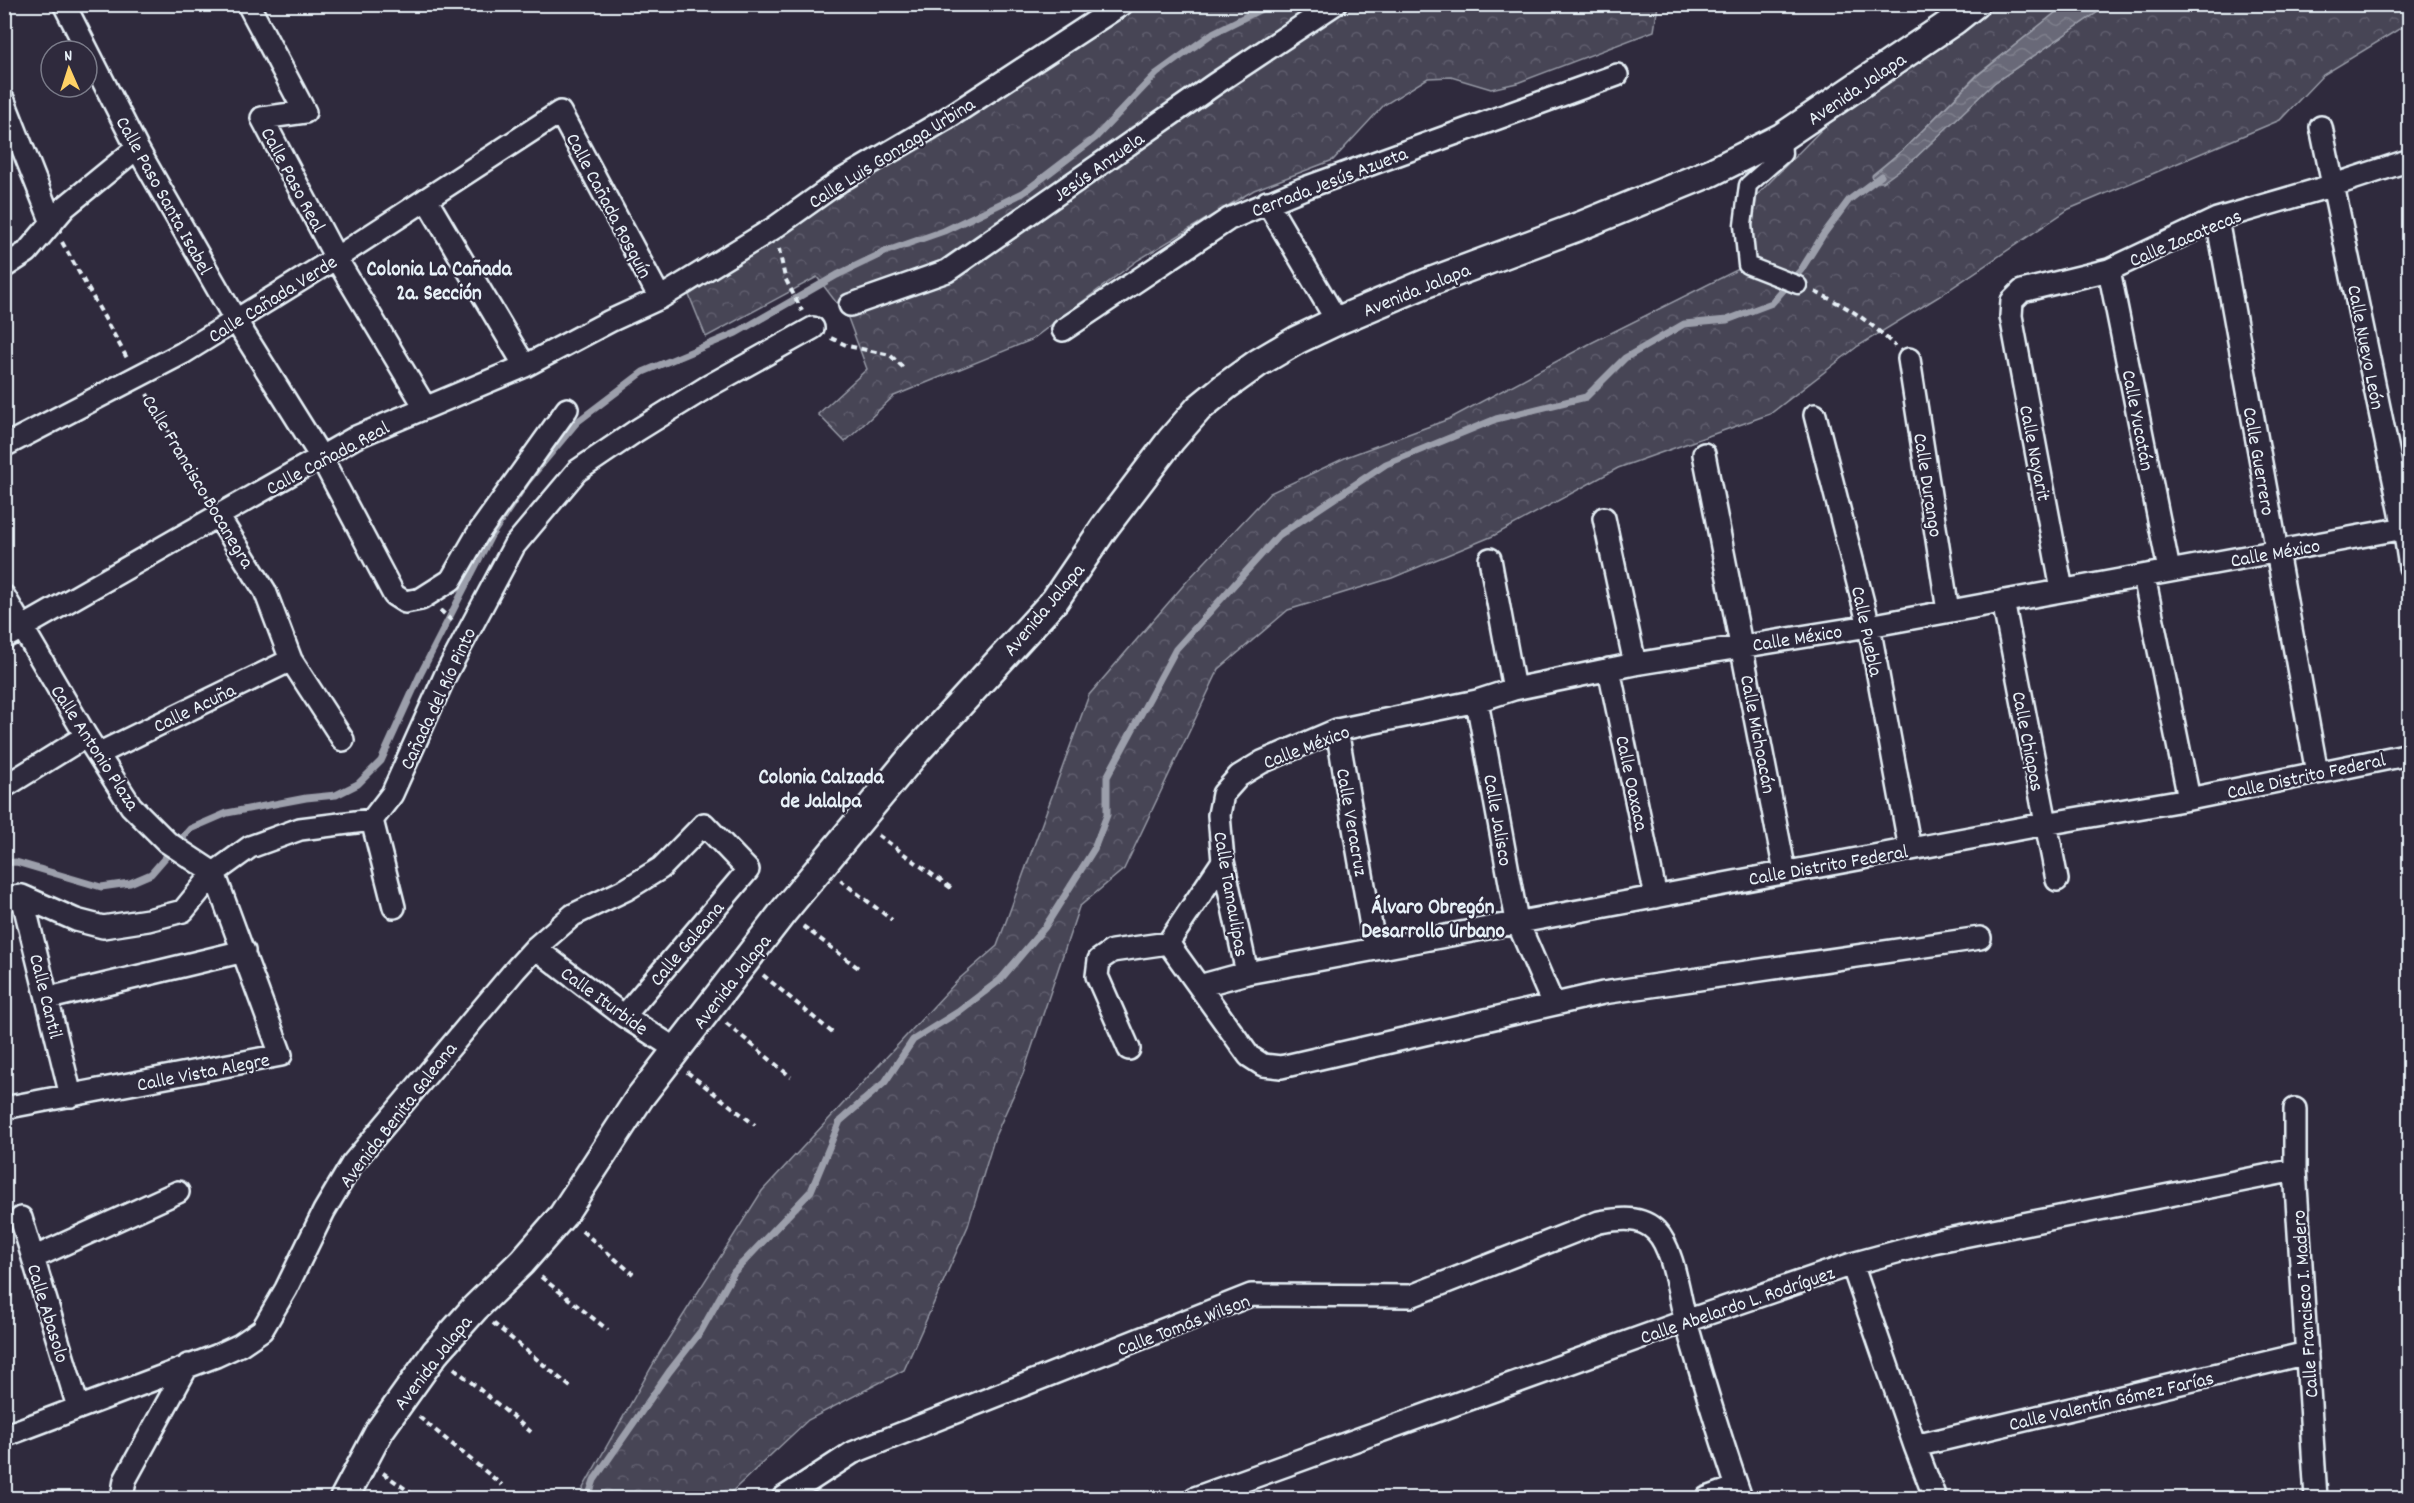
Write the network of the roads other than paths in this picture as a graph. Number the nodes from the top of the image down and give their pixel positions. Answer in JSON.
{"nodes":[{"id":1,"x":64,"y":4,"type":"edge"},
{"id":2,"x":248,"y":4,"type":"edge"},
{"id":3,"x":1122,"y":4,"type":"edge"},
{"id":4,"x":1335,"y":4,"type":"edge"},
{"id":5,"x":1975,"y":4,"type":"edge"},
{"id":6,"x":1617,"y":75,"type":"dead end"},
{"id":7,"x":4,"y":101,"type":"edge"},
{"id":8,"x":560,"y":112,"type":"joint"},
{"id":9,"x":2321,"y":127,"type":"dead end"},
{"id":10,"x":1782,"y":137,"type":"junction"},
{"id":11,"x":137,"y":148,"type":"junction"},
{"id":12,"x":2409,"y":160,"type":"edge"},
{"id":13,"x":2334,"y":185,"type":"junction"},
{"id":14,"x":426,"y":199,"type":"junction"},
{"id":15,"x":1267,"y":202,"type":"junction"},
{"id":16,"x":2217,"y":219,"type":"junction"},
{"id":17,"x":52,"y":223,"type":"junction"},
{"id":18,"x":336,"y":258,"type":"junction"},
{"id":19,"x":4,"y":267,"type":"edge"},
{"id":20,"x":2109,"y":270,"type":"junction"},
{"id":21,"x":1798,"y":285,"type":"road end"},
{"id":22,"x":660,"y":298,"type":"junction"},
{"id":23,"x":850,"y":305,"type":"dead end"},
{"id":24,"x":2010,"y":316,"type":"joint"},
{"id":25,"x":236,"y":321,"type":"junction"},
{"id":26,"x":1337,"y":321,"type":"junction"},
{"id":27,"x":813,"y":328,"type":"dead end"},
{"id":28,"x":1063,"y":330,"type":"dead end"},
{"id":29,"x":1909,"y":359,"type":"road end"},
{"id":30,"x":525,"y":366,"type":"junction"},
{"id":31,"x":425,"y":408,"type":"junction"},
{"id":32,"x":567,"y":409,"type":"dead end"},
{"id":33,"x":1815,"y":415,"type":"dead end"},
{"id":34,"x":4,"y":446,"type":"edge"},
{"id":35,"x":1704,"y":454,"type":"dead end"},
{"id":36,"x":321,"y":457,"type":"junction"},
{"id":37,"x":218,"y":516,"type":"junction"},
{"id":38,"x":1604,"y":518,"type":"dead end"},
{"id":39,"x":2407,"y":527,"type":"edge"},
{"id":40,"x":2276,"y":552,"type":"junction"},
{"id":41,"x":1490,"y":559,"type":"dead end"},
{"id":42,"x":2409,"y":567,"type":"edge"},
{"id":43,"x":2169,"y":570,"type":"junction"},
{"id":44,"x":2144,"y":576,"type":"junction"},
{"id":45,"x":2062,"y":590,"type":"junction"},
{"id":46,"x":4,"y":596,"type":"edge"},
{"id":47,"x":2003,"y":601,"type":"junction"},
{"id":48,"x":1948,"y":611,"type":"junction"},
{"id":49,"x":1869,"y":626,"type":"junction"},
{"id":50,"x":13,"y":633,"type":"edge"},
{"id":51,"x":1742,"y":646,"type":"junction"},
{"id":52,"x":291,"y":660,"type":"junction"},
{"id":53,"x":1635,"y":664,"type":"junction"},
{"id":54,"x":1609,"y":669,"type":"junction"},
{"id":55,"x":1514,"y":689,"type":"junction"},
{"id":56,"x":1477,"y":701,"type":"junction"},
{"id":57,"x":1337,"y":730,"type":"junction"},
{"id":58,"x":86,"y":736,"type":"junction"},
{"id":59,"x":343,"y":740,"type":"dead end"},
{"id":60,"x":98,"y":754,"type":"junction"},
{"id":61,"x":2409,"y":754,"type":"edge"},
{"id":62,"x":2317,"y":773,"type":"junction"},
{"id":63,"x":4,"y":787,"type":"edge"},
{"id":64,"x":2189,"y":799,"type":"junction"},
{"id":65,"x":1219,"y":815,"type":"joint"},
{"id":66,"x":372,"y":820,"type":"junction"},
{"id":67,"x":2045,"y":824,"type":"junction"},
{"id":68,"x":1910,"y":849,"type":"junction"},
{"id":69,"x":1223,"y":861,"type":"junction"},
{"id":70,"x":748,"y":870,"type":"joint"},
{"id":71,"x":214,"y":872,"type":"junction"},
{"id":72,"x":1785,"y":872,"type":"junction"},
{"id":73,"x":2057,"y":880,"type":"dead end"},
{"id":74,"x":13,"y":897,"type":"edge"},
{"id":75,"x":1656,"y":897,"type":"junction"},
{"id":76,"x":394,"y":907,"type":"dead end"},
{"id":77,"x":1516,"y":921,"type":"junction"},
{"id":78,"x":1980,"y":938,"type":"dead end"},
{"id":79,"x":1168,"y":943,"type":"junction"},
{"id":80,"x":535,"y":948,"type":"junction"},
{"id":81,"x":1375,"y":949,"type":"junction"},
{"id":82,"x":244,"y":951,"type":"junction"},
{"id":83,"x":1247,"y":973,"type":"junction"},
{"id":84,"x":1199,"y":986,"type":"junction"},
{"id":85,"x":49,"y":998,"type":"junction"},
{"id":86,"x":1553,"y":1004,"type":"junction"},
{"id":87,"x":624,"y":1016,"type":"junction"},
{"id":88,"x":1129,"y":1049,"type":"dead end"},
{"id":89,"x":674,"y":1054,"type":"junction"},
{"id":90,"x":71,"y":1096,"type":"junction"},
{"id":91,"x":4,"y":1108,"type":"edge"},
{"id":92,"x":2295,"y":1109,"type":"dead end"},
{"id":93,"x":2295,"y":1170,"type":"junction"},
{"id":94,"x":178,"y":1192,"type":"dead end"},
{"id":95,"x":21,"y":1218,"type":"dead end"},
{"id":96,"x":33,"y":1258,"type":"junction"},
{"id":97,"x":1852,"y":1264,"type":"junction"},
{"id":98,"x":1686,"y":1321,"type":"junction"},
{"id":99,"x":2307,"y":1353,"type":"junction"},
{"id":100,"x":188,"y":1365,"type":"junction"},
{"id":101,"x":78,"y":1407,"type":"junction"},
{"id":102,"x":4,"y":1436,"type":"edge"},
{"id":103,"x":1915,"y":1446,"type":"junction"},
{"id":104,"x":1739,"y":1493,"type":"edge"},
{"id":105,"x":122,"y":1498,"type":"edge"},
{"id":106,"x":344,"y":1498,"type":"edge"},
{"id":107,"x":783,"y":1498,"type":"edge"},
{"id":108,"x":1195,"y":1498,"type":"edge"},
{"id":109,"x":1707,"y":1498,"type":"edge"},
{"id":110,"x":1935,"y":1498,"type":"edge"},
{"id":111,"x":2316,"y":1498,"type":"edge"}],
"edges":[{"from":1,"to":11,"type":"street","name":"Calle Paso Santa Isabel"},
{"from":2,"to":18,"type":"street","name":"Calle Paso Real"},
{"from":3,"to":22,"type":"street","name":"Calle Luis Gonzaga Urbina"},
{"from":4,"to":23,"type":"street","name":"Jesús Anzuela"},
{"from":5,"to":10,"type":"street","name":"Avenida Jalapa"},
{"from":6,"to":15,"type":"street","name":"Cerrada Jesús Azueta"},
{"from":7,"to":17,"type":"street"},
{"from":8,"to":14,"type":"street","name":"Calle Cañada Verde"},
{"from":8,"to":22,"type":"street","name":"Calle Cañada Rosquín"},
{"from":9,"to":13,"type":"street","name":"Calle Nuevo León"},
{"from":10,"to":21,"type":"street"},
{"from":10,"to":26,"type":"street","name":"Avenida Jalapa"},
{"from":11,"to":17,"type":"street"},
{"from":11,"to":25,"type":"street","name":"Calle Paso Santa Isabel"},
{"from":12,"to":13,"type":"street","name":"Calle Zacatecas"},
{"from":13,"to":16,"type":"street","name":"Calle Zacatecas"},
{"from":13,"to":39,"type":"street","name":"Calle Nuevo León"},
{"from":14,"to":18,"type":"street","name":"Calle Cañada Verde"},
{"from":14,"to":30,"type":"street"},
{"from":15,"to":26,"type":"street"},
{"from":15,"to":28,"type":"street","name":"Cerrada Jesús Azueta"},
{"from":16,"to":20,"type":"street","name":"Calle Zacatecas"},
{"from":16,"to":40,"type":"street","name":"Calle Guerrero"},
{"from":17,"to":19,"type":"street"},
{"from":18,"to":25,"type":"street","name":"Calle Cañada Verde"},
{"from":18,"to":31,"type":"street"},
{"from":20,"to":24,"type":"street","name":"Calle Zacatecas"},
{"from":20,"to":43,"type":"street","name":"Calle Yucatán"},
{"from":22,"to":30,"type":"street","name":"Calle Cañada Real"},
{"from":24,"to":45,"type":"street","name":"Calle Nayarit"},
{"from":25,"to":34,"type":"street","name":"Calle Cañada Verde"},
{"from":25,"to":36,"type":"street","name":"Calle Paso Santa Isabel"},
{"from":26,"to":89,"type":"street","name":"Avenida Jalapa"},
{"from":27,"to":66,"type":"street","name":"Cañada del Río Pinto"},
{"from":29,"to":48,"type":"street","name":"Calle Durango"},
{"from":30,"to":31,"type":"street","name":"Calle Cañada Real"},
{"from":31,"to":36,"type":"street","name":"Calle Cañada Real"},
{"from":32,"to":36,"type":"street","name":"Calle Paso Santa Isabel"},
{"from":33,"to":49,"type":"street","name":"Calle Puebla"},
{"from":35,"to":51,"type":"street","name":"Calle Michoacán"},
{"from":36,"to":37,"type":"street","name":"Calle Cañada Real"},
{"from":37,"to":50,"type":"street","name":"Calle Cañada Real"},
{"from":37,"to":52,"type":"street","name":"Calle Francisco Bocanegra"},
{"from":38,"to":53,"type":"street"},
{"from":39,"to":40,"type":"street","name":"Calle México"},
{"from":39,"to":42,"type":"street","name":"Calle Nuevo León"},
{"from":40,"to":43,"type":"street","name":"Calle México"},
{"from":40,"to":62,"type":"street","name":"Calle Guerrero"},
{"from":41,"to":55,"type":"street"},
{"from":43,"to":44,"type":"street","name":"Calle México"},
{"from":44,"to":45,"type":"street","name":"Calle México"},
{"from":44,"to":64,"type":"street"},
{"from":45,"to":47,"type":"street","name":"Calle México"},
{"from":46,"to":50,"type":"street","name":"Calle Antonio Plaza"},
{"from":47,"to":48,"type":"street","name":"Calle México"},
{"from":47,"to":67,"type":"street","name":"Calle Chiapas"},
{"from":48,"to":49,"type":"street","name":"Calle México"},
{"from":49,"to":51,"type":"street","name":"Calle México"},
{"from":49,"to":68,"type":"street","name":"Calle Puebla"},
{"from":50,"to":58,"type":"street","name":"Calle Antonio Plaza"},
{"from":51,"to":53,"type":"street","name":"Calle México"},
{"from":51,"to":72,"type":"street","name":"Calle Michoacán"},
{"from":52,"to":59,"type":"street","name":"Calle Francisco Bocanegra"},
{"from":52,"to":60,"type":"street","name":"Calle Acuña"},
{"from":53,"to":54,"type":"street","name":"Calle México"},
{"from":54,"to":55,"type":"street","name":"Calle México"},
{"from":54,"to":75,"type":"street","name":"Calle Oaxaca"},
{"from":55,"to":56,"type":"street","name":"Calle México"},
{"from":56,"to":57,"type":"street","name":"Calle México"},
{"from":56,"to":77,"type":"street","name":"Calle Jalisco"},
{"from":57,"to":65,"type":"street","name":"Calle México"},
{"from":57,"to":81,"type":"street","name":"Calle Veracruz"},
{"from":58,"to":60,"type":"street","name":"Calle Antonio Plaza"},
{"from":58,"to":63,"type":"street"},
{"from":60,"to":71,"type":"street","name":"Calle Antonio Plaza"},
{"from":61,"to":62,"type":"street","name":"Calle Distrito Federal"},
{"from":62,"to":64,"type":"street","name":"Calle Distrito Federal"},
{"from":64,"to":67,"type":"street","name":"Calle Distrito Federal"},
{"from":65,"to":69,"type":"street","name":"Calle Tamaulipas"},
{"from":66,"to":71,"type":"street"},
{"from":66,"to":76,"type":"street"},
{"from":67,"to":68,"type":"street","name":"Calle Distrito Federal"},
{"from":67,"to":73,"type":"street","name":"Calle Chiapas"},
{"from":68,"to":72,"type":"street","name":"Calle Distrito Federal"},
{"from":69,"to":79,"type":"street"},
{"from":69,"to":83,"type":"street","name":"Calle Tamaulipas"},
{"from":70,"to":80,"type":"street","name":"Avenida Benita Galeana"},
{"from":70,"to":87,"type":"street","name":"Calle Galeana"},
{"from":71,"to":74,"type":"street"},
{"from":71,"to":82,"type":"street","name":"Calle Vista Alegre"},
{"from":72,"to":75,"type":"street","name":"Calle Distrito Federal"},
{"from":74,"to":85,"type":"street","name":"Calle Cantil"},
{"from":75,"to":77,"type":"street","name":"Calle Distrito Federal"},
{"from":77,"to":81,"type":"street","name":"Calle Distrito Federal"},
{"from":77,"to":86,"type":"street","name":"Calle Jalisco"},
{"from":78,"to":86,"type":"street"},
{"from":79,"to":84,"type":"street"},
{"from":79,"to":88,"type":"street"},
{"from":80,"to":87,"type":"street","name":"Calle Iturbide"},
{"from":80,"to":100,"type":"street","name":"Avenida Benita Galeana"},
{"from":81,"to":83,"type":"street","name":"Calle Distrito Federal"},
{"from":82,"to":85,"type":"street"},
{"from":82,"to":90,"type":"street","name":"Calle Vista Alegre"},
{"from":83,"to":84,"type":"street","name":"Calle Distrito Federal"},
{"from":84,"to":86,"type":"street"},
{"from":85,"to":90,"type":"street","name":"Calle Cantil"},
{"from":87,"to":89,"type":"street","name":"Calle Iturbide"},
{"from":89,"to":106,"type":"street","name":"Avenida Jalapa"},
{"from":90,"to":91,"type":"street","name":"Calle Vista Alegre"},
{"from":92,"to":93,"type":"street","name":"Calle Francisco I. Madero"},
{"from":93,"to":97,"type":"street","name":"Calle Abelardo L. Rodríguez"},
{"from":93,"to":99,"type":"street","name":"Calle Francisco I. Madero"},
{"from":94,"to":96,"type":"street"},
{"from":95,"to":96,"type":"street","name":"Calle Abasolo"},
{"from":96,"to":101,"type":"street","name":"Calle Abasolo"},
{"from":97,"to":98,"type":"street","name":"Calle Abelardo L. Rodríguez"},
{"from":97,"to":103,"type":"street"},
{"from":98,"to":104,"type":"street"},
{"from":98,"to":107,"type":"street","name":"Calle Tomás Wilson"},
{"from":98,"to":108,"type":"street","name":"Calle Abelardo L. Rodríguez"},
{"from":99,"to":103,"type":"street","name":"Calle Valentín Gómez Farías"},
{"from":99,"to":111,"type":"street","name":"Calle Francisco I. Madero"},
{"from":100,"to":101,"type":"street","name":"Avenida Benita Galeana"},
{"from":100,"to":105,"type":"street"},
{"from":101,"to":102,"type":"street","name":"Avenida Benita Galeana"},
{"from":103,"to":110,"type":"street"},
{"from":104,"to":109,"type":"street"}]}
